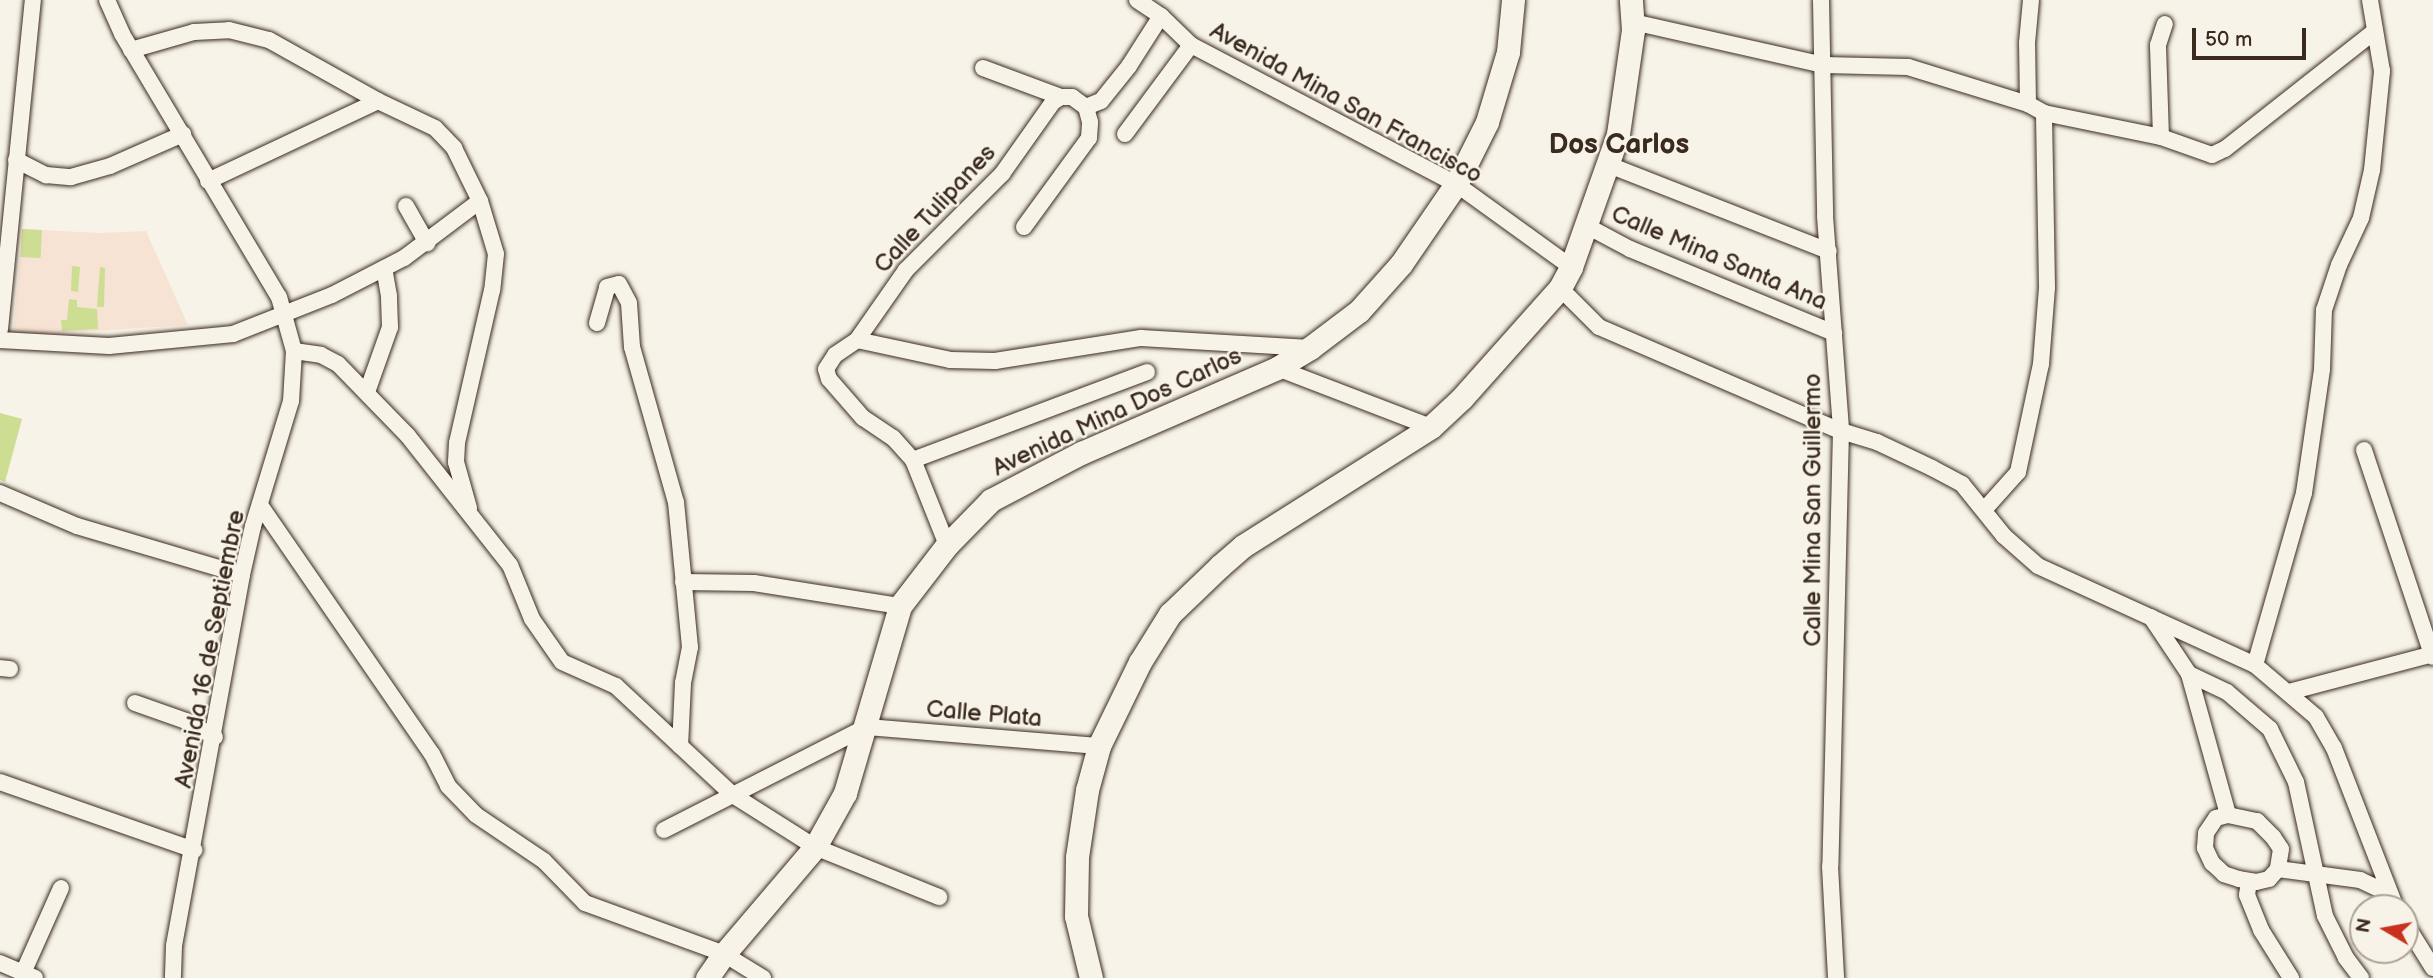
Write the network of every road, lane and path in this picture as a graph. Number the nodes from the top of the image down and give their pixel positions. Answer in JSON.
{"nodes":[{"id":1,"x":33,"y":0,"type":"edge"},
{"id":2,"x":107,"y":0,"type":"edge"},
{"id":3,"x":1137,"y":0,"type":"edge"},
{"id":4,"x":1513,"y":0,"type":"edge"},
{"id":5,"x":1821,"y":0,"type":"edge"},
{"id":6,"x":2031,"y":0,"type":"edge"},
{"id":7,"x":2370,"y":0,"type":"edge"},
{"id":8,"x":1632,"y":11,"type":"edge"},
{"id":9,"x":1161,"y":16,"type":"junction"},
{"id":10,"x":2165,"y":24,"type":"dead end"},
{"id":11,"x":2375,"y":31,"type":"junction"},
{"id":12,"x":1191,"y":45,"type":"junction"},
{"id":13,"x":131,"y":50,"type":"junction"},
{"id":14,"x":1824,"y":65,"type":"junction"},
{"id":15,"x":983,"y":68,"type":"dead end"},
{"id":16,"x":1061,"y":97,"type":"junction"},
{"id":17,"x":378,"y":101,"type":"junction"},
{"id":18,"x":2028,"y":104,"type":"junction"},
{"id":19,"x":1086,"y":107,"type":"junction"},
{"id":20,"x":2044,"y":113,"type":"junction"},
{"id":21,"x":183,"y":134,"type":"junction"},
{"id":22,"x":1125,"y":134,"type":"dead end"},
{"id":23,"x":2161,"y":137,"type":"junction"},
{"id":24,"x":16,"y":160,"type":"junction"},
{"id":25,"x":1609,"y":164,"type":"junction"},
{"id":26,"x":208,"y":181,"type":"junction"},
{"id":27,"x":1456,"y":184,"type":"junction"},
{"id":28,"x":480,"y":201,"type":"junction"},
{"id":29,"x":406,"y":206,"type":"dead end"},
{"id":30,"x":1585,"y":225,"type":"junction"},
{"id":31,"x":1024,"y":227,"type":"dead end"},
{"id":32,"x":427,"y":243,"type":"junction"},
{"id":33,"x":1829,"y":251,"type":"junction"},
{"id":34,"x":1571,"y":267,"type":"junction"},
{"id":35,"x":384,"y":268,"type":"junction"},
{"id":36,"x":1559,"y":288,"type":"junction"},
{"id":37,"x":286,"y":315,"type":"junction"},
{"id":38,"x":597,"y":323,"type":"dead end"},
{"id":39,"x":0,"y":329,"type":"edge"},
{"id":40,"x":1835,"y":333,"type":"junction"},
{"id":41,"x":0,"y":340,"type":"edge"},
{"id":42,"x":857,"y":340,"type":"junction"},
{"id":43,"x":1310,"y":348,"type":"junction"},
{"id":44,"x":294,"y":351,"type":"junction"},
{"id":45,"x":1277,"y":368,"type":"junction"},
{"id":46,"x":1147,"y":372,"type":"dead end"},
{"id":47,"x":366,"y":392,"type":"junction"},
{"id":48,"x":1431,"y":427,"type":"junction"},
{"id":49,"x":1841,"y":431,"type":"junction"},
{"id":50,"x":2364,"y":450,"type":"dead end"},
{"id":51,"x":913,"y":460,"type":"junction"},
{"id":52,"x":0,"y":493,"type":"edge"},
{"id":53,"x":260,"y":505,"type":"junction"},
{"id":54,"x":1984,"y":510,"type":"junction"},
{"id":55,"x":473,"y":520,"type":"junction"},
{"id":56,"x":947,"y":545,"type":"junction"},
{"id":57,"x":242,"y":575,"type":"junction"},
{"id":58,"x":683,"y":582,"type":"junction"},
{"id":59,"x":900,"y":606,"type":"junction"},
{"id":60,"x":2151,"y":617,"type":"junction"},
{"id":61,"x":2432,"y":655,"type":"edge"},
{"id":62,"x":2255,"y":665,"type":"junction"},
{"id":63,"x":2189,"y":674,"type":"junction"},
{"id":64,"x":2290,"y":692,"type":"junction"},
{"id":65,"x":135,"y":703,"type":"dead end"},
{"id":66,"x":866,"y":727,"type":"junction"},
{"id":67,"x":215,"y":737,"type":"junction"},
{"id":68,"x":680,"y":746,"type":"junction"},
{"id":69,"x":1099,"y":746,"type":"junction"},
{"id":70,"x":0,"y":782,"type":"edge"},
{"id":71,"x":733,"y":795,"type":"junction"},
{"id":72,"x":2228,"y":815,"type":"junction"},
{"id":73,"x":664,"y":830,"type":"dead end"},
{"id":74,"x":815,"y":846,"type":"junction"},
{"id":75,"x":194,"y":850,"type":"junction"},
{"id":76,"x":2278,"y":869,"type":"junction"},
{"id":77,"x":2318,"y":875,"type":"junction"},
{"id":78,"x":2249,"y":881,"type":"junction"},
{"id":79,"x":61,"y":888,"type":"dead end"},
{"id":80,"x":2382,"y":894,"type":"edge"},
{"id":81,"x":2390,"y":894,"type":"edge"},
{"id":82,"x":939,"y":897,"type":"dead end"},
{"id":83,"x":2419,"y":946,"type":"edge"},
{"id":84,"x":724,"y":954,"type":"junction"},
{"id":85,"x":0,"y":964,"type":"edge"},
{"id":86,"x":2433,"y":968,"type":"edge"},
{"id":87,"x":29,"y":976,"type":"edge"},
{"id":88,"x":173,"y":978,"type":"edge"},
{"id":89,"x":707,"y":978,"type":"edge"},
{"id":90,"x":763,"y":978,"type":"edge"},
{"id":91,"x":1091,"y":978,"type":"edge"},
{"id":92,"x":1836,"y":978,"type":"edge"},
{"id":93,"x":2291,"y":978,"type":"edge"},
{"id":94,"x":2361,"y":978,"type":"edge"}],
"edges":[{"from":1,"to":24,"type":"street"},
{"from":2,"to":13,"type":"street","name":"Avenida 16 de Septiembre"},
{"from":3,"to":9,"type":"street","name":"Avenida Mina San Francisco"},
{"from":4,"to":27,"type":"street","name":"Avenida Mina Dos Carlos"},
{"from":5,"to":14,"type":"street","name":"Calle Mina San Guillermo"},
{"from":6,"to":18,"type":"street"},
{"from":7,"to":11,"type":"street"},
{"from":8,"to":14,"type":"street"},
{"from":8,"to":25,"type":"street"},
{"from":9,"to":12,"type":"street","name":"Avenida Mina San Francisco"},
{"from":9,"to":19,"type":"street"},
{"from":10,"to":23,"type":"street"},
{"from":11,"to":23,"type":"street"},
{"from":11,"to":62,"type":"street"},
{"from":12,"to":22,"type":"street"},
{"from":12,"to":27,"type":"street","name":"Avenida Mina San Francisco"},
{"from":13,"to":17,"type":"street"},
{"from":13,"to":21,"type":"street","name":"Avenida 16 de Septiembre"},
{"from":14,"to":18,"type":"street"},
{"from":14,"to":33,"type":"street","name":"Calle Mina San Guillermo"},
{"from":15,"to":16,"type":"street"},
{"from":16,"to":19,"type":"street"},
{"from":16,"to":42,"type":"street","name":"Calle Tulipanes"},
{"from":17,"to":26,"type":"street"},
{"from":17,"to":28,"type":"street"},
{"from":18,"to":20,"type":"street"},
{"from":19,"to":31,"type":"street"},
{"from":20,"to":23,"type":"street"},
{"from":20,"to":54,"type":"street"},
{"from":21,"to":24,"type":"street"},
{"from":21,"to":26,"type":"street","name":"Avenida 16 de Septiembre"},
{"from":24,"to":39,"type":"street"},
{"from":25,"to":30,"type":"street"},
{"from":25,"to":33,"type":"street"},
{"from":26,"to":37,"type":"street","name":"Avenida 16 de Septiembre"},
{"from":27,"to":34,"type":"street","name":"Avenida Mina San Francisco"},
{"from":27,"to":43,"type":"street","name":"Avenida Mina Dos Carlos"},
{"from":28,"to":32,"type":"street"},
{"from":28,"to":55,"type":"street"},
{"from":29,"to":32,"type":"street"},
{"from":30,"to":34,"type":"street"},
{"from":30,"to":40,"type":"street","name":"Calle Mina Santa Ana"},
{"from":32,"to":35,"type":"street"},
{"from":33,"to":40,"type":"street","name":"Calle Mina San Guillermo"},
{"from":34,"to":36,"type":"street"},
{"from":35,"to":37,"type":"street"},
{"from":35,"to":47,"type":"street"},
{"from":36,"to":48,"type":"street"},
{"from":36,"to":49,"type":"street"},
{"from":37,"to":41,"type":"street"},
{"from":37,"to":44,"type":"street","name":"Avenida 16 de Septiembre"},
{"from":38,"to":58,"type":"street"},
{"from":40,"to":49,"type":"street","name":"Calle Mina San Guillermo"},
{"from":42,"to":43,"type":"street"},
{"from":42,"to":51,"type":"street","name":"Calle Tulipanes"},
{"from":43,"to":45,"type":"street","name":"Avenida Mina Dos Carlos"},
{"from":44,"to":47,"type":"street"},
{"from":44,"to":53,"type":"street","name":"Avenida 16 de Septiembre"},
{"from":45,"to":48,"type":"street"},
{"from":45,"to":56,"type":"street","name":"Avenida Mina Dos Carlos"},
{"from":46,"to":51,"type":"street"},
{"from":47,"to":55,"type":"street"},
{"from":48,"to":69,"type":"street"},
{"from":49,"to":54,"type":"street"},
{"from":49,"to":92,"type":"street","name":"Calle Mina San Guillermo"},
{"from":50,"to":61,"type":"street"},
{"from":51,"to":56,"type":"street"},
{"from":52,"to":57,"type":"street"},
{"from":53,"to":57,"type":"street","name":"Avenida 16 de Septiembre"},
{"from":53,"to":84,"type":"street"},
{"from":54,"to":60,"type":"street"},
{"from":55,"to":68,"type":"street"},
{"from":56,"to":59,"type":"street","name":"Avenida Mina Dos Carlos"},
{"from":57,"to":67,"type":"street","name":"Avenida 16 de Septiembre"},
{"from":58,"to":59,"type":"street"},
{"from":58,"to":68,"type":"street"},
{"from":59,"to":66,"type":"street","name":"Avenida Mina Dos Carlos"},
{"from":60,"to":62,"type":"street"},
{"from":60,"to":63,"type":"street"},
{"from":61,"to":64,"type":"street"},
{"from":62,"to":64,"type":"street"},
{"from":63,"to":72,"type":"street"},
{"from":63,"to":77,"type":"street"},
{"from":64,"to":81,"type":"street"},
{"from":65,"to":67,"type":"street"},
{"from":66,"to":69,"type":"street","name":"Calle Plata"},
{"from":66,"to":71,"type":"street"},
{"from":66,"to":74,"type":"street","name":"Avenida Mina Dos Carlos"},
{"from":67,"to":75,"type":"street","name":"Avenida 16 de Septiembre"},
{"from":68,"to":71,"type":"street"},
{"from":69,"to":91,"type":"street"},
{"from":70,"to":75,"type":"street"},
{"from":71,"to":73,"type":"street"},
{"from":71,"to":74,"type":"street"},
{"from":72,"to":76,"type":"street"},
{"from":72,"to":78,"type":"street"},
{"from":74,"to":82,"type":"street"},
{"from":74,"to":84,"type":"street","name":"Avenida Mina Dos Carlos"},
{"from":75,"to":88,"type":"street","name":"Avenida 16 de Septiembre"},
{"from":76,"to":77,"type":"street"},
{"from":76,"to":78,"type":"street"},
{"from":77,"to":80,"type":"street"},
{"from":77,"to":94,"type":"street"},
{"from":78,"to":93,"type":"street"},
{"from":79,"to":87,"type":"street"},
{"from":83,"to":86,"type":"street"},
{"from":84,"to":89,"type":"street","name":"Avenida Mina Dos Carlos"},
{"from":84,"to":90,"type":"street"},
{"from":85,"to":87,"type":"street"}]}
